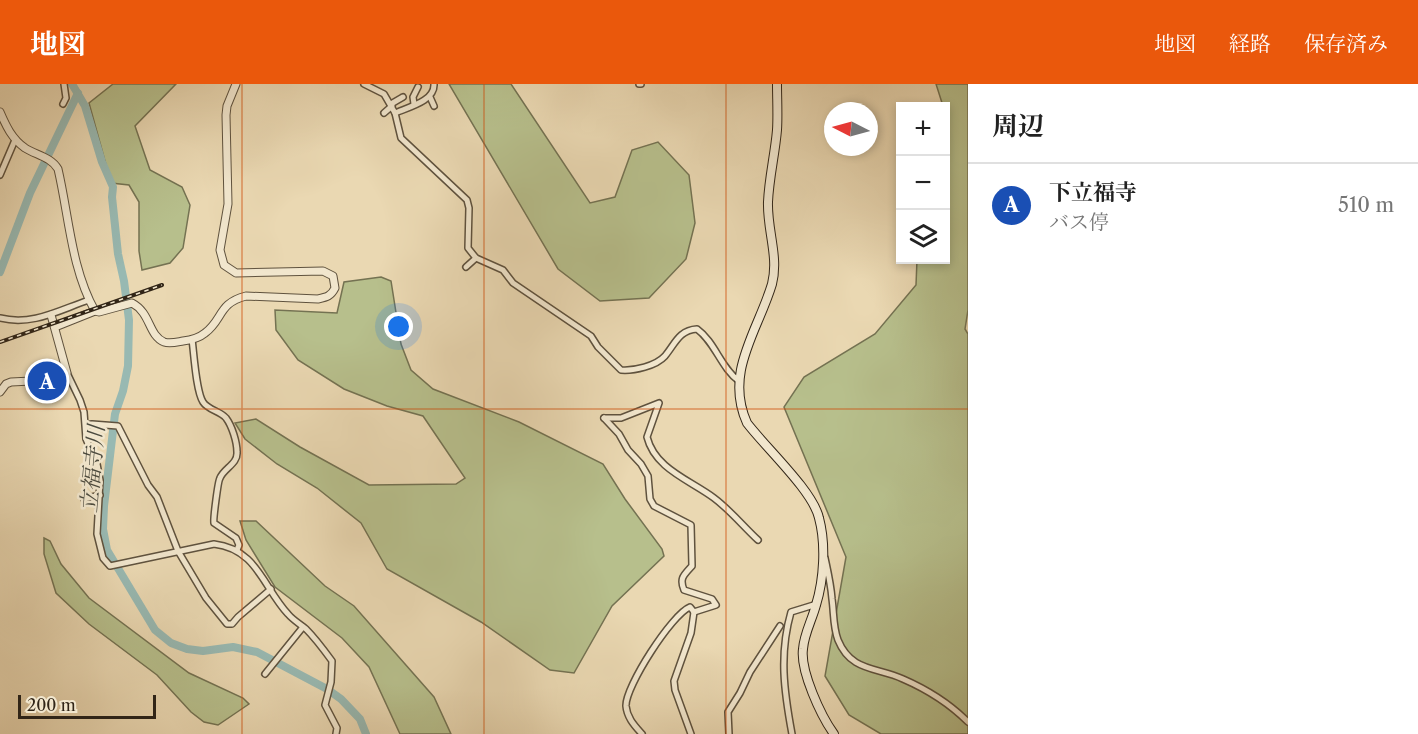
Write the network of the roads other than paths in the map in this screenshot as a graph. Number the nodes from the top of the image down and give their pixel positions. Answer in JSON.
{"nodes":[{"id":1,"x":64,"y":84,"type":"edge"},
{"id":2,"x":236,"y":84,"type":"edge"},
{"id":3,"x":364,"y":84,"type":"edge"},
{"id":4,"x":434,"y":84,"type":"edge"},
{"id":5,"x":777,"y":84,"type":"edge"},
{"id":6,"x":418,"y":87,"type":"dead end"},
{"id":7,"x":403,"y":97,"type":"dead end"},
{"id":8,"x":430,"y":97,"type":"junction"},
{"id":9,"x":63,"y":104,"type":"dead end"},
{"id":10,"x":414,"y":104,"type":"junction"},
{"id":11,"x":392,"y":105,"type":"junction"},
{"id":12,"x":434,"y":106,"type":"dead end"},
{"id":13,"x":0,"y":113,"type":"edge"},
{"id":14,"x":384,"y":113,"type":"dead end"},
{"id":15,"x":395,"y":113,"type":"junction"},
{"id":16,"x":15,"y":140,"type":"junction"},
{"id":17,"x":0,"y":175,"type":"edge"},
{"id":18,"x":476,"y":258,"type":"junction"},
{"id":19,"x":466,"y":267,"type":"dead end"},
{"id":20,"x":89,"y":300,"type":"junction"},
{"id":21,"x":95,"y":311,"type":"junction"},
{"id":22,"x":51,"y":315,"type":"junction"},
{"id":23,"x":0,"y":318,"type":"edge"},
{"id":24,"x":55,"y":327,"type":"junction"},
{"id":25,"x":192,"y":339,"type":"junction"},
{"id":26,"x":67,"y":373,"type":"junction"},
{"id":27,"x":739,"y":381,"type":"junction"},
{"id":28,"x":0,"y":392,"type":"edge"},
{"id":29,"x":86,"y":425,"type":"junction"},
{"id":30,"x":100,"y":495,"type":"junction"},
{"id":31,"x":84,"y":499,"type":"dead end"},
{"id":32,"x":822,"y":534,"type":"junction"},
{"id":33,"x":758,"y":540,"type":"dead end"},
{"id":34,"x":237,"y":550,"type":"junction"},
{"id":35,"x":178,"y":551,"type":"junction"},
{"id":36,"x":272,"y":589,"type":"junction"},
{"id":37,"x":817,"y":604,"type":"junction"},
{"id":38,"x":694,"y":612,"type":"junction"},
{"id":39,"x":303,"y":627,"type":"junction"},
{"id":40,"x":784,"y":647,"type":"junction"},
{"id":41,"x":264,"y":674,"type":"dead end"},
{"id":42,"x":968,"y":722,"type":"edge"},
{"id":43,"x":336,"y":734,"type":"edge"},
{"id":44,"x":642,"y":734,"type":"edge"},
{"id":45,"x":691,"y":734,"type":"edge"},
{"id":46,"x":729,"y":734,"type":"edge"},
{"id":47,"x":792,"y":734,"type":"edge"},
{"id":48,"x":834,"y":734,"type":"edge"}],
"edges":[{"from":1,"to":9,"type":"street"},
{"from":2,"to":25,"type":"street"},
{"from":3,"to":11,"type":"street"},
{"from":4,"to":8,"type":"street"},
{"from":5,"to":27,"type":"main road"},
{"from":6,"to":10,"type":"street"},
{"from":7,"to":11,"type":"street"},
{"from":8,"to":10,"type":"street"},
{"from":8,"to":12,"type":"street"},
{"from":10,"to":15,"type":"street"},
{"from":11,"to":14,"type":"street"},
{"from":11,"to":15,"type":"street"},
{"from":13,"to":16,"type":"street"},
{"from":15,"to":18,"type":"street"},
{"from":16,"to":17,"type":"street"},
{"from":16,"to":20,"type":"street"},
{"from":18,"to":19,"type":"street"},
{"from":18,"to":27,"type":"street"},
{"from":20,"to":21,"type":"street"},
{"from":20,"to":22,"type":"street"},
{"from":21,"to":24,"type":"street"},
{"from":21,"to":25,"type":"street"},
{"from":22,"to":23,"type":"street"},
{"from":22,"to":24,"type":"street"},
{"from":24,"to":26,"type":"street"},
{"from":25,"to":34,"type":"street"},
{"from":26,"to":28,"type":"street"},
{"from":26,"to":29,"type":"street"},
{"from":27,"to":32,"type":"main road"},
{"from":29,"to":30,"type":"street"},
{"from":29,"to":35,"type":"street"},
{"from":30,"to":31,"type":"street"},
{"from":30,"to":35,"type":"street"},
{"from":32,"to":37,"type":"main road"},
{"from":32,"to":42,"type":"street"},
{"from":33,"to":38,"type":"street"},
{"from":34,"to":35,"type":"street"},
{"from":34,"to":36,"type":"street"},
{"from":35,"to":36,"type":"street"},
{"from":36,"to":39,"type":"street"},
{"from":37,"to":40,"type":"street"},
{"from":37,"to":48,"type":"main road"},
{"from":38,"to":44,"type":"street"},
{"from":38,"to":45,"type":"street"},
{"from":39,"to":41,"type":"street"},
{"from":39,"to":43,"type":"street"},
{"from":40,"to":46,"type":"street"},
{"from":40,"to":47,"type":"street"}]}
